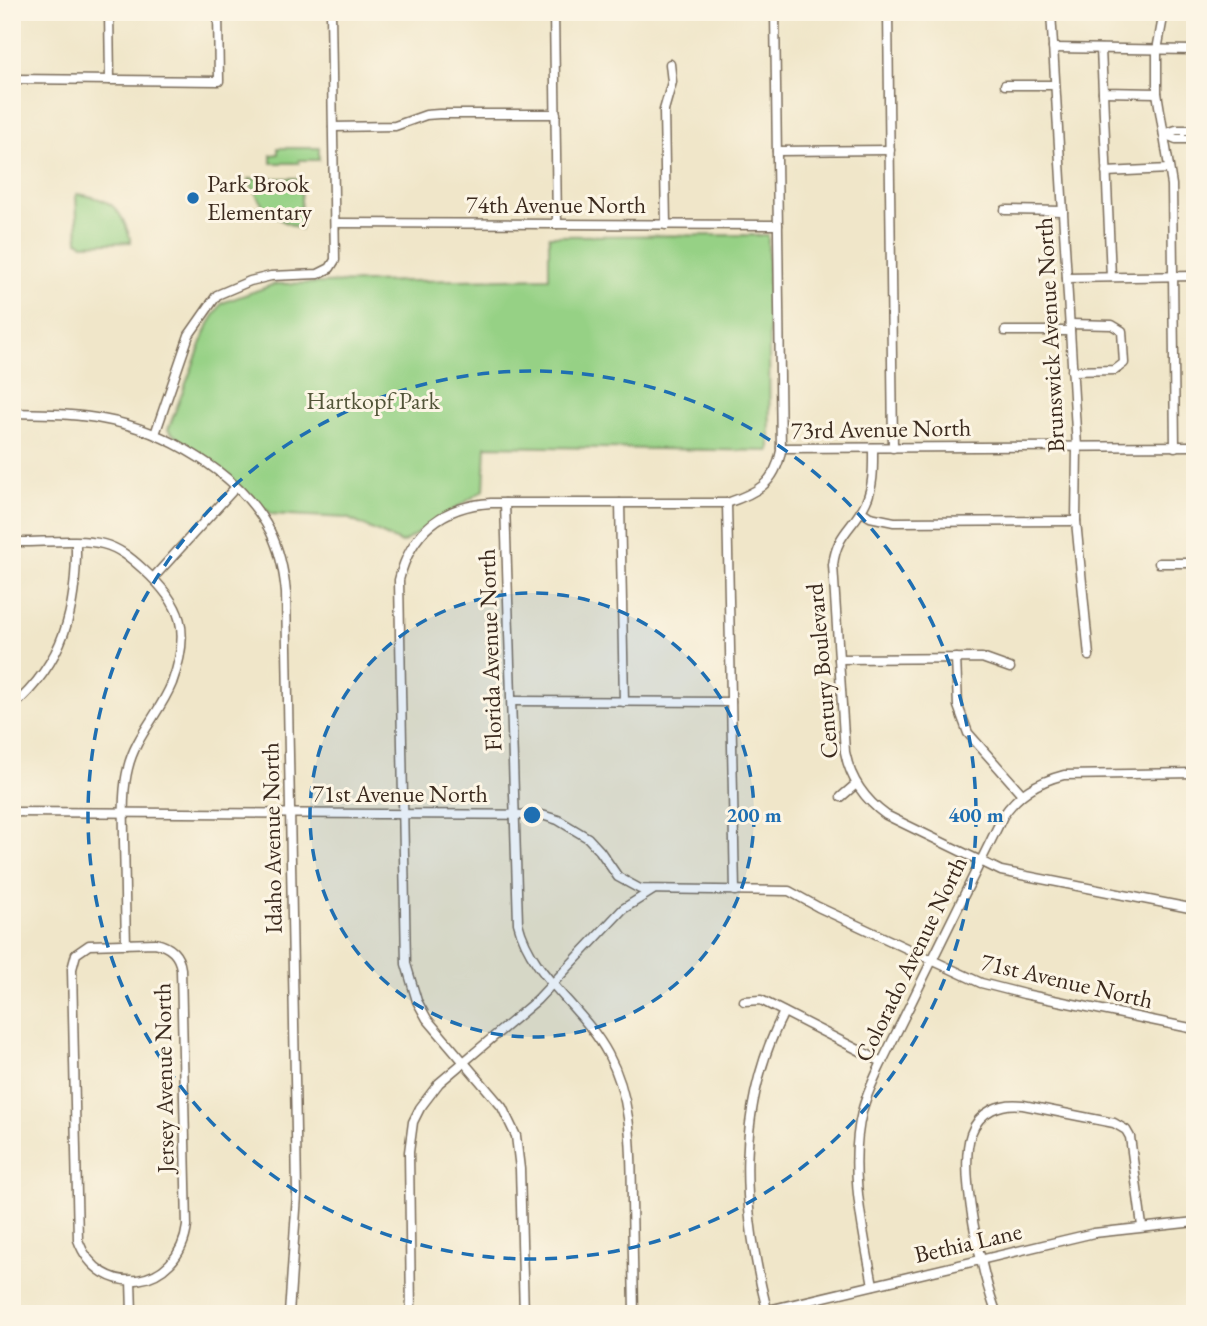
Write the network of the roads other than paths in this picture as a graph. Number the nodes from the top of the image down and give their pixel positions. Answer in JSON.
{"nodes":[{"id":1,"x":109,"y":12,"type":"edge"},
{"id":2,"x":218,"y":12,"type":"edge"},
{"id":3,"x":331,"y":12,"type":"edge"},
{"id":4,"x":554,"y":12,"type":"edge"},
{"id":5,"x":775,"y":12,"type":"edge"},
{"id":6,"x":888,"y":12,"type":"edge"},
{"id":7,"x":1051,"y":12,"type":"edge"},
{"id":8,"x":1164,"y":12,"type":"edge"},
{"id":9,"x":1054,"y":48,"type":"junction"},
{"id":10,"x":1101,"y":48,"type":"junction"},
{"id":11,"x":1157,"y":50,"type":"junction"},
{"id":12,"x":1195,"y":50,"type":"edge"},
{"id":13,"x":670,"y":64,"type":"dead end"},
{"id":14,"x":12,"y":79,"type":"edge"},
{"id":15,"x":110,"y":80,"type":"junction"},
{"id":16,"x":1005,"y":85,"type":"dead end"},
{"id":17,"x":1055,"y":85,"type":"junction"},
{"id":18,"x":1102,"y":92,"type":"junction"},
{"id":19,"x":1157,"y":93,"type":"junction"},
{"id":20,"x":556,"y":114,"type":"junction"},
{"id":21,"x":333,"y":127,"type":"junction"},
{"id":22,"x":1195,"y":130,"type":"edge"},
{"id":23,"x":1164,"y":134,"type":"junction"},
{"id":24,"x":1195,"y":139,"type":"edge"},
{"id":25,"x":890,"y":150,"type":"junction"},
{"id":26,"x":777,"y":151,"type":"junction"},
{"id":27,"x":1168,"y":169,"type":"junction"},
{"id":28,"x":1106,"y":172,"type":"junction"},
{"id":29,"x":1005,"y":210,"type":"dead end"},
{"id":30,"x":1063,"y":211,"type":"junction"},
{"id":31,"x":335,"y":223,"type":"junction"},
{"id":32,"x":557,"y":224,"type":"junction"},
{"id":33,"x":666,"y":225,"type":"junction"},
{"id":34,"x":778,"y":225,"type":"junction"},
{"id":35,"x":1173,"y":276,"type":"junction"},
{"id":36,"x":1195,"y":276,"type":"edge"},
{"id":37,"x":1111,"y":277,"type":"junction"},
{"id":38,"x":1067,"y":278,"type":"junction"},
{"id":39,"x":1070,"y":327,"type":"junction"},
{"id":40,"x":1005,"y":331,"type":"dead end"},
{"id":41,"x":1072,"y":371,"type":"junction"},
{"id":42,"x":12,"y":413,"type":"edge"},
{"id":43,"x":155,"y":434,"type":"junction"},
{"id":44,"x":1195,"y":446,"type":"edge"},
{"id":45,"x":780,"y":447,"type":"junction"},
{"id":46,"x":873,"y":447,"type":"junction"},
{"id":47,"x":893,"y":447,"type":"junction"},
{"id":48,"x":1077,"y":447,"type":"junction"},
{"id":49,"x":1175,"y":447,"type":"junction"},
{"id":50,"x":235,"y":488,"type":"junction"},
{"id":51,"x":506,"y":503,"type":"junction"},
{"id":52,"x":620,"y":503,"type":"junction"},
{"id":53,"x":727,"y":503,"type":"junction"},
{"id":54,"x":861,"y":511,"type":"junction"},
{"id":55,"x":1076,"y":521,"type":"junction"},
{"id":56,"x":12,"y":542,"type":"edge"},
{"id":57,"x":76,"y":543,"type":"junction"},
{"id":58,"x":1159,"y":563,"type":"dead end"},
{"id":59,"x":1195,"y":563,"type":"edge"},
{"id":60,"x":152,"y":578,"type":"junction"},
{"id":61,"x":1089,"y":656,"type":"dead end"},
{"id":62,"x":956,"y":658,"type":"junction"},
{"id":63,"x":839,"y":659,"type":"junction"},
{"id":64,"x":1010,"y":668,"type":"dead end"},
{"id":65,"x":512,"y":701,"type":"junction"},
{"id":66,"x":624,"y":702,"type":"junction"},
{"id":67,"x":731,"y":702,"type":"junction"},
{"id":68,"x":12,"y":706,"type":"edge"},
{"id":69,"x":1195,"y":773,"type":"edge"},
{"id":70,"x":856,"y":783,"type":"junction"},
{"id":71,"x":1022,"y":794,"type":"junction"},
{"id":72,"x":841,"y":797,"type":"dead end"},
{"id":73,"x":12,"y":812,"type":"edge"},
{"id":74,"x":124,"y":813,"type":"junction"},
{"id":75,"x":291,"y":813,"type":"junction"},
{"id":76,"x":402,"y":814,"type":"junction"},
{"id":77,"x":514,"y":814,"type":"junction"},
{"id":78,"x":980,"y":861,"type":"junction"},
{"id":79,"x":653,"y":890,"type":"junction"},
{"id":80,"x":735,"y":891,"type":"junction"},
{"id":81,"x":1195,"y":909,"type":"edge"},
{"id":82,"x":126,"y":944,"type":"junction"},
{"id":83,"x":932,"y":961,"type":"junction"},
{"id":84,"x":553,"y":983,"type":"junction"},
{"id":85,"x":744,"y":1002,"type":"dead end"},
{"id":86,"x":784,"y":1012,"type":"junction"},
{"id":87,"x":1195,"y":1029,"type":"edge"},
{"id":88,"x":882,"y":1062,"type":"junction"},
{"id":89,"x":463,"y":1063,"type":"junction"},
{"id":90,"x":1195,"y":1222,"type":"edge"},
{"id":91,"x":1142,"y":1226,"type":"junction"},
{"id":92,"x":982,"y":1259,"type":"junction"},
{"id":93,"x":131,"y":1280,"type":"junction"},
{"id":94,"x":873,"y":1285,"type":"junction"},
{"id":95,"x":767,"y":1310,"type":"junction"},
{"id":96,"x":132,"y":1314,"type":"edge"},
{"id":97,"x":289,"y":1314,"type":"edge"},
{"id":98,"x":411,"y":1314,"type":"edge"},
{"id":99,"x":524,"y":1314,"type":"edge"},
{"id":100,"x":634,"y":1314,"type":"edge"},
{"id":101,"x":752,"y":1314,"type":"edge"},
{"id":102,"x":997,"y":1314,"type":"edge"}],
"edges":[{"from":1,"to":15,"type":"street"},
{"from":2,"to":15,"type":"street"},
{"from":3,"to":21,"type":"street"},
{"from":4,"to":20,"type":"street"},
{"from":5,"to":26,"type":"street"},
{"from":6,"to":25,"type":"street"},
{"from":7,"to":9,"type":"street","name":"Brunswick Avenue North"},
{"from":8,"to":11,"type":"street"},
{"from":9,"to":10,"type":"street"},
{"from":9,"to":17,"type":"street","name":"Brunswick Avenue North"},
{"from":10,"to":11,"type":"street"},
{"from":10,"to":18,"type":"street"},
{"from":11,"to":12,"type":"street"},
{"from":11,"to":19,"type":"street"},
{"from":13,"to":33,"type":"street"},
{"from":14,"to":15,"type":"street"},
{"from":16,"to":17,"type":"street"},
{"from":17,"to":30,"type":"street","name":"Brunswick Avenue North"},
{"from":18,"to":19,"type":"street"},
{"from":18,"to":28,"type":"street"},
{"from":19,"to":23,"type":"street"},
{"from":20,"to":21,"type":"street"},
{"from":20,"to":32,"type":"street"},
{"from":21,"to":31,"type":"street"},
{"from":22,"to":23,"type":"street"},
{"from":23,"to":24,"type":"street"},
{"from":23,"to":27,"type":"street"},
{"from":25,"to":26,"type":"street"},
{"from":25,"to":47,"type":"street"},
{"from":26,"to":34,"type":"street"},
{"from":27,"to":28,"type":"street"},
{"from":27,"to":35,"type":"street"},
{"from":28,"to":37,"type":"street"},
{"from":29,"to":30,"type":"street"},
{"from":30,"to":38,"type":"street","name":"Brunswick Avenue North"},
{"from":31,"to":32,"type":"street","name":"74th Avenue North"},
{"from":31,"to":43,"type":"street"},
{"from":32,"to":33,"type":"street","name":"74th Avenue North"},
{"from":33,"to":34,"type":"street","name":"74th Avenue North"},
{"from":34,"to":45,"type":"street"},
{"from":35,"to":36,"type":"street"},
{"from":35,"to":37,"type":"street"},
{"from":35,"to":49,"type":"street"},
{"from":37,"to":38,"type":"street"},
{"from":38,"to":39,"type":"street","name":"Brunswick Avenue North"},
{"from":39,"to":40,"type":"street"},
{"from":39,"to":41,"type":"street","name":"Brunswick Avenue North"},
{"from":39,"to":41,"type":"street"},
{"from":41,"to":48,"type":"street","name":"Brunswick Avenue North"},
{"from":42,"to":43,"type":"street","name":"Idaho Avenue North"},
{"from":43,"to":50,"type":"street","name":"Idaho Avenue North"},
{"from":44,"to":49,"type":"street","name":"73rd Avenue North"},
{"from":45,"to":46,"type":"street","name":"73rd Avenue North"},
{"from":45,"to":53,"type":"street","name":"73rd Avenue North"},
{"from":46,"to":47,"type":"street","name":"73rd Avenue North"},
{"from":46,"to":54,"type":"street","name":"Century Boulevard"},
{"from":47,"to":48,"type":"street","name":"73rd Avenue North"},
{"from":48,"to":49,"type":"street","name":"73rd Avenue North"},
{"from":48,"to":55,"type":"street","name":"Brunswick Avenue North"},
{"from":50,"to":60,"type":"street"},
{"from":50,"to":75,"type":"street","name":"Idaho Avenue North"},
{"from":51,"to":52,"type":"street","name":"73rd Avenue North"},
{"from":51,"to":65,"type":"street","name":"Florida Avenue North"},
{"from":51,"to":76,"type":"street","name":"73rd Avenue North"},
{"from":52,"to":53,"type":"street","name":"73rd Avenue North"},
{"from":52,"to":66,"type":"street"},
{"from":53,"to":67,"type":"street"},
{"from":54,"to":55,"type":"street"},
{"from":54,"to":63,"type":"street","name":"Century Boulevard"},
{"from":55,"to":61,"type":"street","name":"Brunswick Avenue North"},
{"from":56,"to":57,"type":"street"},
{"from":57,"to":60,"type":"street"},
{"from":57,"to":68,"type":"street"},
{"from":58,"to":59,"type":"street"},
{"from":60,"to":74,"type":"street"},
{"from":62,"to":63,"type":"street"},
{"from":62,"to":64,"type":"street"},
{"from":62,"to":71,"type":"street"},
{"from":63,"to":70,"type":"street","name":"Century Boulevard"},
{"from":65,"to":66,"type":"street"},
{"from":65,"to":77,"type":"street","name":"Florida Avenue North"},
{"from":66,"to":67,"type":"street"},
{"from":67,"to":80,"type":"street"},
{"from":69,"to":71,"type":"street","name":"Colorado Avenue North"},
{"from":70,"to":72,"type":"street"},
{"from":70,"to":78,"type":"street","name":"Century Boulevard"},
{"from":71,"to":78,"type":"street","name":"Colorado Avenue North"},
{"from":73,"to":74,"type":"street","name":"71st Avenue North"},
{"from":74,"to":75,"type":"street","name":"71st Avenue North"},
{"from":74,"to":82,"type":"street"},
{"from":75,"to":76,"type":"street","name":"71st Avenue North"},
{"from":75,"to":97,"type":"street","name":"Idaho Avenue North"},
{"from":76,"to":77,"type":"street","name":"71st Avenue North"},
{"from":76,"to":89,"type":"street","name":"73rd Avenue North"},
{"from":77,"to":79,"type":"street","name":"71st Avenue North"},
{"from":77,"to":84,"type":"street","name":"Florida Avenue North"},
{"from":78,"to":81,"type":"street","name":"Century Boulevard"},
{"from":78,"to":83,"type":"street","name":"Colorado Avenue North"},
{"from":79,"to":80,"type":"street","name":"71st Avenue North"},
{"from":79,"to":84,"type":"street"},
{"from":80,"to":83,"type":"street","name":"71st Avenue North"},
{"from":82,"to":93,"type":"street","name":"Jersey Avenue North"},
{"from":82,"to":93,"type":"street","name":"Jersey Avenue North"},
{"from":83,"to":87,"type":"street","name":"71st Avenue North"},
{"from":83,"to":88,"type":"street","name":"Colorado Avenue North"},
{"from":84,"to":89,"type":"street"},
{"from":84,"to":100,"type":"street","name":"Florida Avenue North"},
{"from":85,"to":86,"type":"street"},
{"from":86,"to":88,"type":"street"},
{"from":86,"to":95,"type":"street"},
{"from":88,"to":94,"type":"street","name":"Colorado Avenue North"},
{"from":89,"to":98,"type":"street"},
{"from":89,"to":99,"type":"street"},
{"from":90,"to":91,"type":"street","name":"Bethia Lane"},
{"from":91,"to":92,"type":"street","name":"Bethia Lane"},
{"from":91,"to":92,"type":"street"},
{"from":92,"to":94,"type":"street","name":"Bethia Lane"},
{"from":92,"to":102,"type":"street"},
{"from":93,"to":96,"type":"street"},
{"from":94,"to":95,"type":"street","name":"Bethia Lane"},
{"from":95,"to":101,"type":"street","name":"Bethia Lane"}]}
